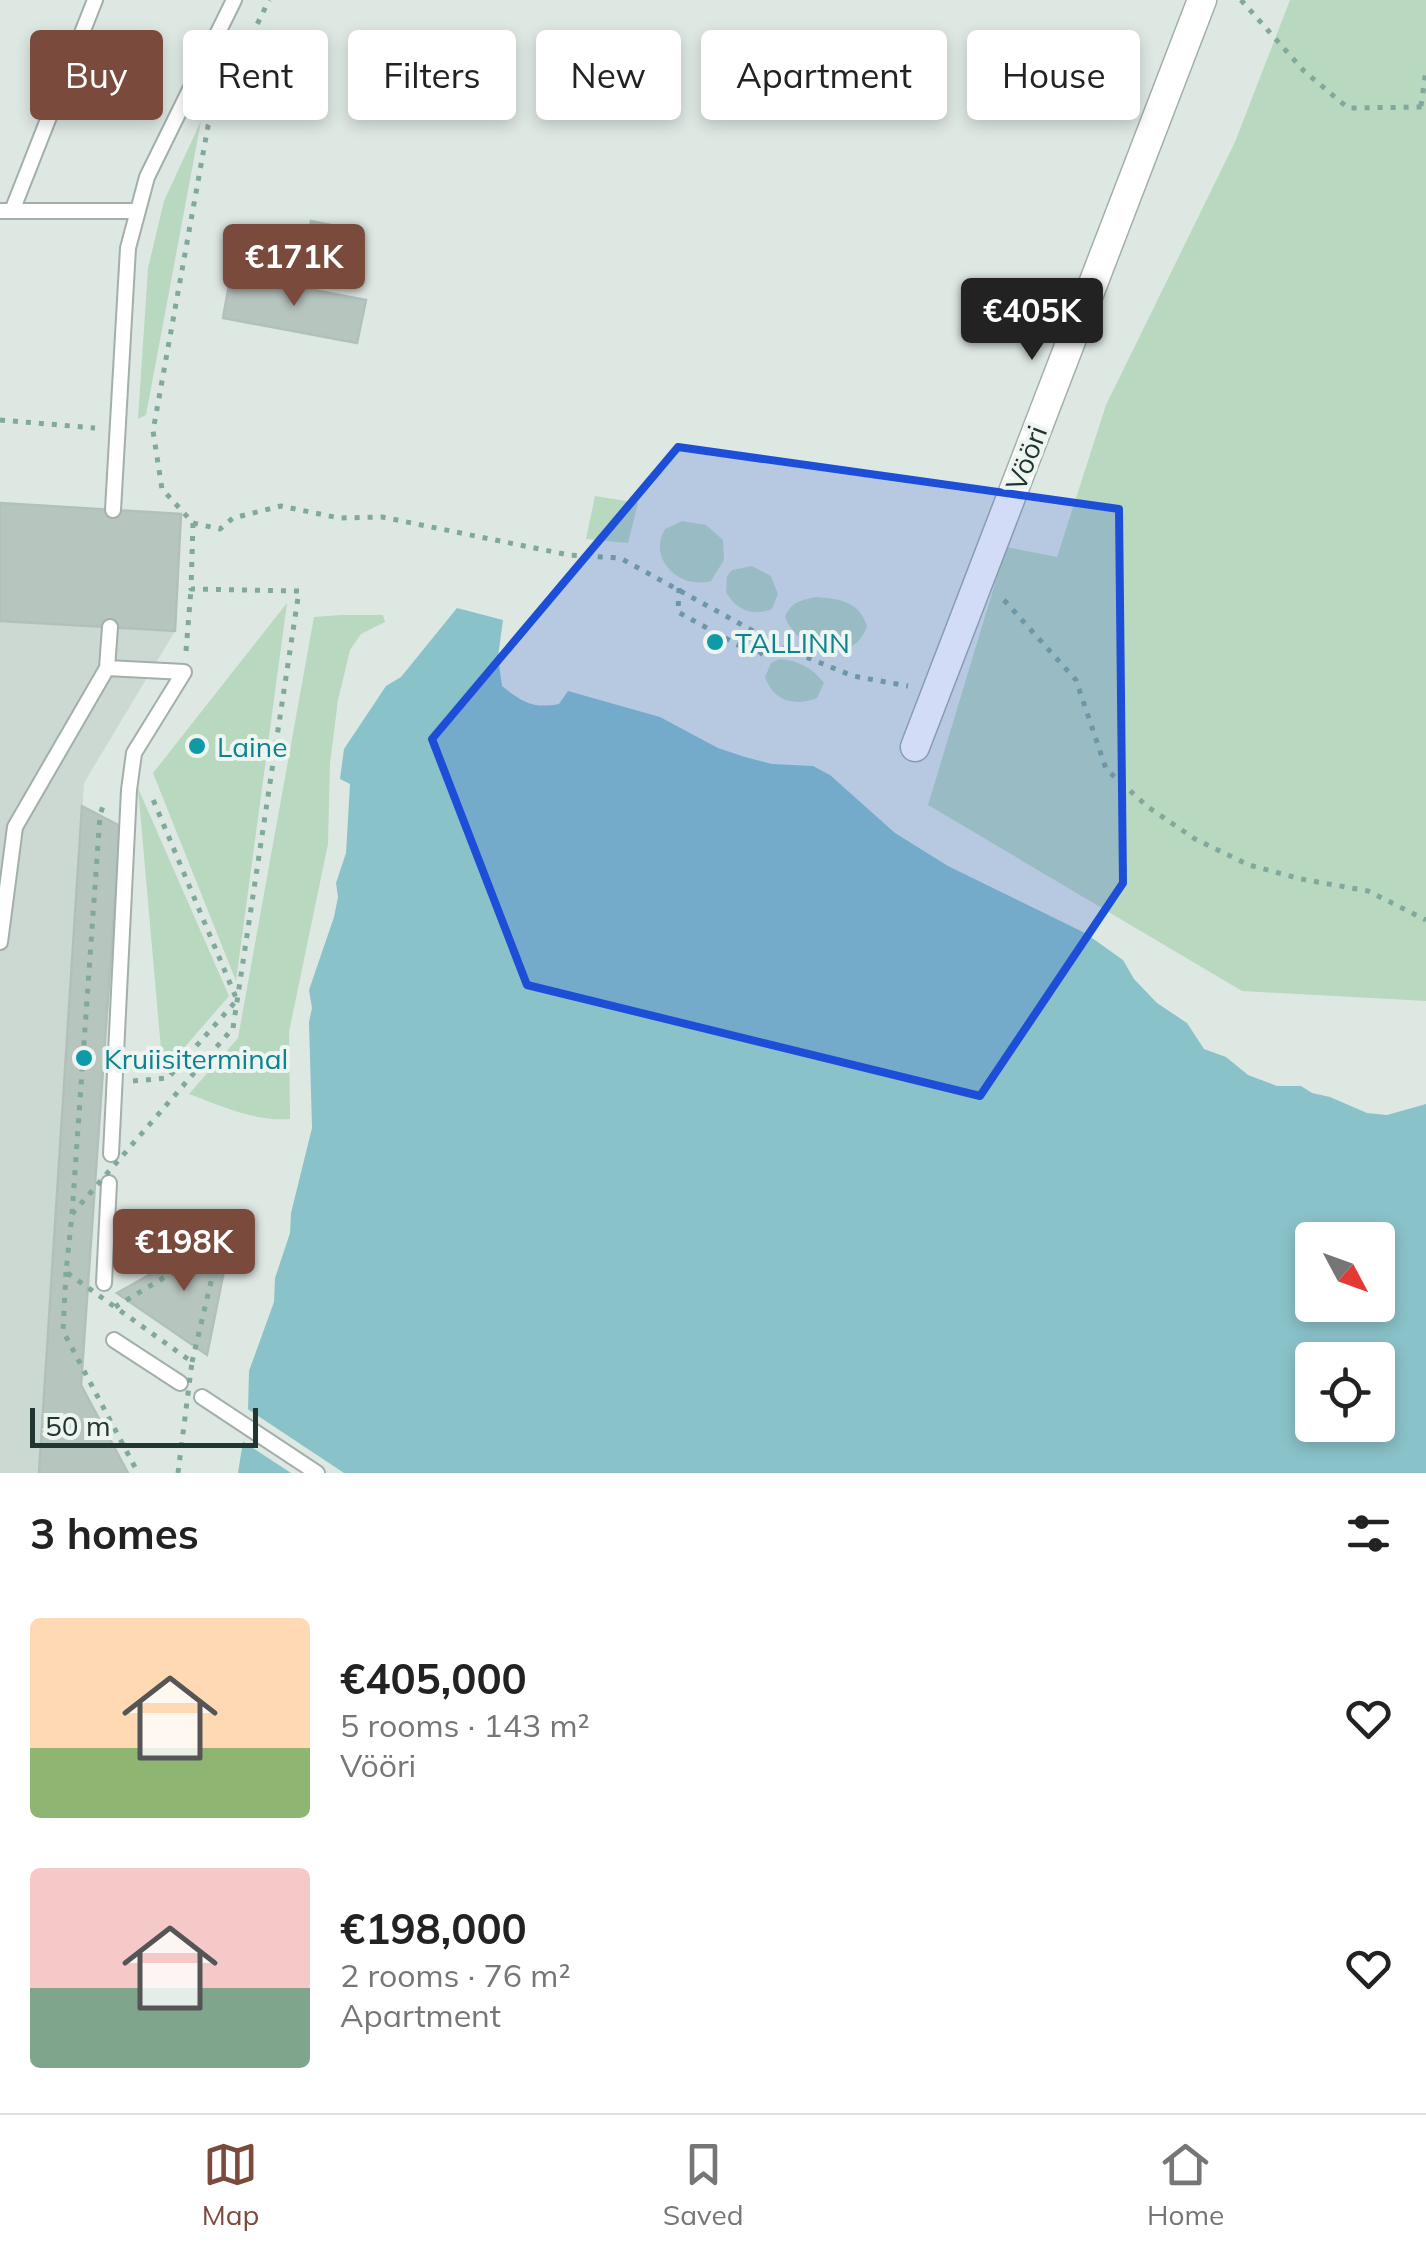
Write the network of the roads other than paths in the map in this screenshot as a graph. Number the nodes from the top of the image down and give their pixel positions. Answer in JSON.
{"nodes":[{"id":1,"x":95,"y":0,"type":"edge"},
{"id":2,"x":234,"y":0,"type":"edge"},
{"id":3,"x":1202,"y":0,"type":"edge"},
{"id":4,"x":6,"y":211,"type":"edge"},
{"id":5,"x":138,"y":211,"type":"junction"},
{"id":6,"x":113,"y":510,"type":"dead end"},
{"id":7,"x":110,"y":627,"type":"dead end"},
{"id":8,"x":107,"y":668,"type":"junction"},
{"id":9,"x":916,"y":748,"type":"dead end"},
{"id":10,"x":0,"y":942,"type":"edge"},
{"id":11,"x":111,"y":1154,"type":"dead end"},
{"id":12,"x":109,"y":1182,"type":"dead end"},
{"id":13,"x":104,"y":1283,"type":"dead end"},
{"id":14,"x":114,"y":1340,"type":"dead end"},
{"id":15,"x":180,"y":1383,"type":"dead end"},
{"id":16,"x":202,"y":1398,"type":"dead end"},
{"id":17,"x":318,"y":1473,"type":"edge"}],
"edges":[{"from":1,"to":4,"type":"lane"},
{"from":2,"to":5,"type":"lane"},
{"from":3,"to":9,"type":"street","name":"Vööri"},
{"from":4,"to":5,"type":"lane"},
{"from":5,"to":6,"type":"lane"},
{"from":7,"to":8,"type":"lane"},
{"from":8,"to":10,"type":"lane"},
{"from":8,"to":11,"type":"lane"},
{"from":12,"to":13,"type":"lane"},
{"from":14,"to":15,"type":"lane"},
{"from":16,"to":17,"type":"lane"}]}
